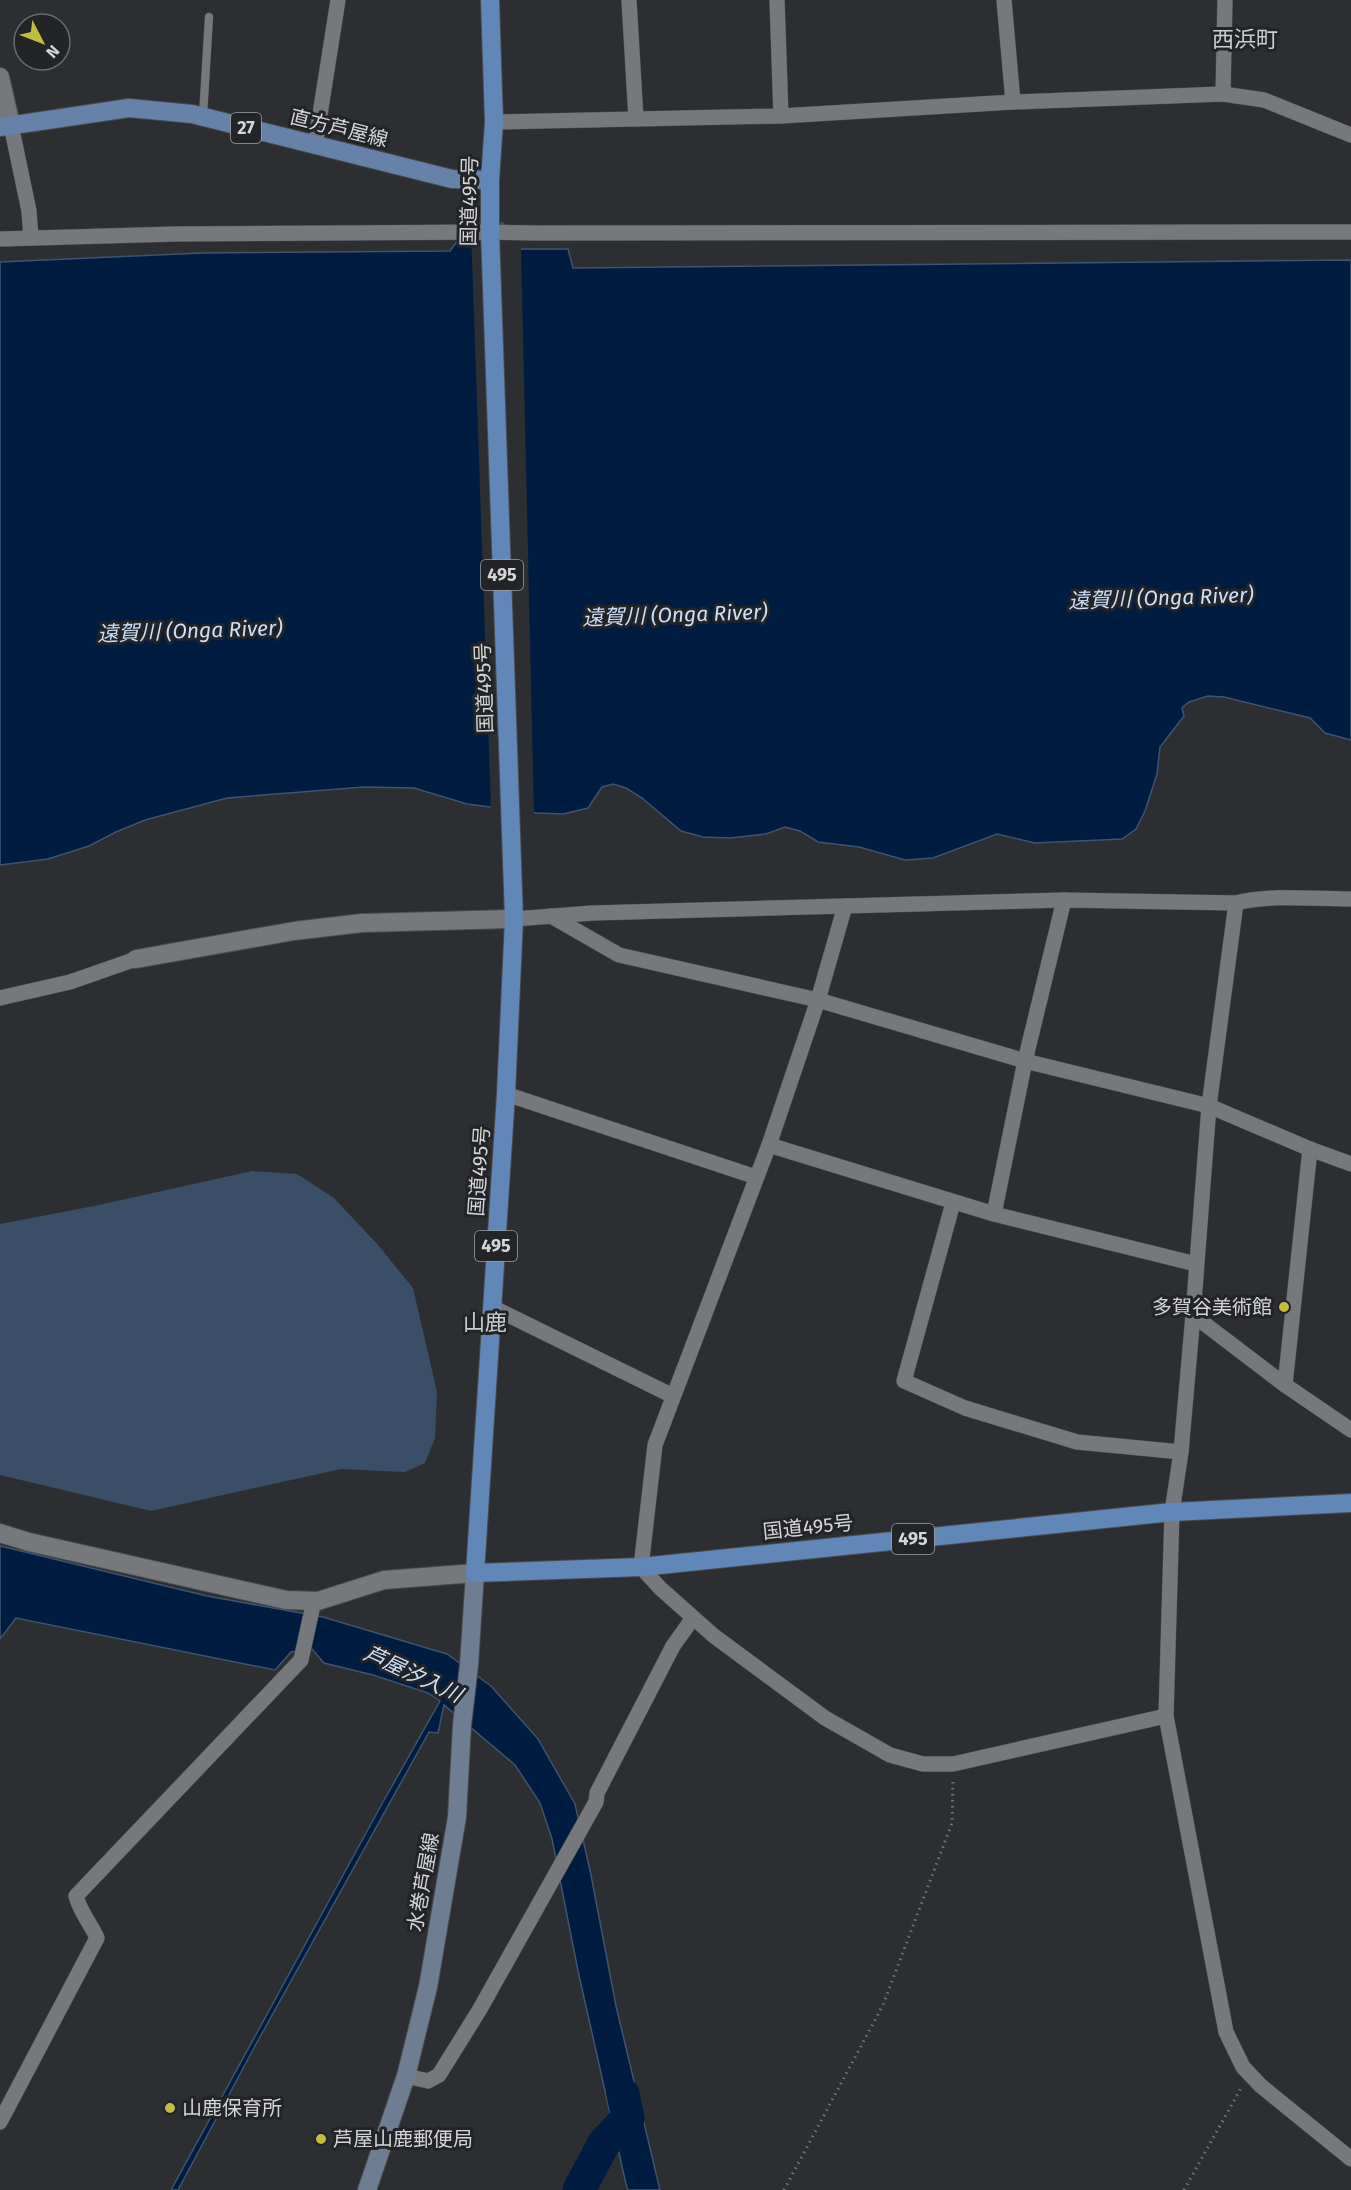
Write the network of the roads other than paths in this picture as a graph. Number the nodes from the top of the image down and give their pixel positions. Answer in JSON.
{"nodes":[{"id":1,"x":338,"y":0,"type":"edge"},
{"id":2,"x":490,"y":0,"type":"edge"},
{"id":3,"x":629,"y":0,"type":"edge"},
{"id":4,"x":777,"y":0,"type":"edge"},
{"id":5,"x":1004,"y":0,"type":"edge"},
{"id":6,"x":1225,"y":0,"type":"edge"},
{"id":7,"x":209,"y":16,"type":"dead end"},
{"id":8,"x":0,"y":77,"type":"edge"},
{"id":9,"x":1223,"y":94,"type":"junction"},
{"id":10,"x":1013,"y":102,"type":"junction"},
{"id":11,"x":781,"y":116,"type":"junction"},
{"id":12,"x":203,"y":117,"type":"junction"},
{"id":13,"x":636,"y":119,"type":"junction"},
{"id":14,"x":494,"y":122,"type":"junction"},
{"id":15,"x":5,"y":126,"type":"edge"},
{"id":16,"x":1351,"y":135,"type":"edge"},
{"id":17,"x":315,"y":146,"type":"junction"},
{"id":18,"x":490,"y":180,"type":"junction"},
{"id":19,"x":490,"y":232,"type":"junction"},
{"id":20,"x":1351,"y":232,"type":"edge"},
{"id":21,"x":32,"y":238,"type":"junction"},
{"id":22,"x":0,"y":239,"type":"edge"},
{"id":23,"x":1351,"y":899,"type":"edge"},
{"id":24,"x":1064,"y":900,"type":"junction"},
{"id":25,"x":1236,"y":903,"type":"junction"},
{"id":26,"x":845,"y":906,"type":"junction"},
{"id":27,"x":551,"y":916,"type":"junction"},
{"id":28,"x":514,"y":919,"type":"junction"},
{"id":29,"x":136,"y":959,"type":"joint"},
{"id":30,"x":0,"y":998,"type":"edge"},
{"id":31,"x":818,"y":1000,"type":"junction"},
{"id":32,"x":1025,"y":1061,"type":"junction"},
{"id":33,"x":506,"y":1094,"type":"junction"},
{"id":34,"x":1209,"y":1106,"type":"junction"},
{"id":35,"x":769,"y":1145,"type":"junction"},
{"id":36,"x":1310,"y":1149,"type":"junction"},
{"id":37,"x":1351,"y":1164,"type":"edge"},
{"id":38,"x":756,"y":1177,"type":"junction"},
{"id":39,"x":953,"y":1203,"type":"junction"},
{"id":40,"x":994,"y":1214,"type":"junction"},
{"id":41,"x":1197,"y":1264,"type":"junction"},
{"id":42,"x":492,"y":1307,"type":"junction"},
{"id":43,"x":1193,"y":1315,"type":"junction"},
{"id":44,"x":1285,"y":1385,"type":"junction"},
{"id":45,"x":673,"y":1396,"type":"junction"},
{"id":46,"x":1351,"y":1430,"type":"edge"},
{"id":47,"x":1181,"y":1452,"type":"junction"},
{"id":48,"x":1351,"y":1503,"type":"edge"},
{"id":49,"x":1172,"y":1512,"type":"junction"},
{"id":50,"x":0,"y":1533,"type":"edge"},
{"id":51,"x":641,"y":1567,"type":"junction"},
{"id":52,"x":474,"y":1573,"type":"junction"},
{"id":53,"x":315,"y":1603,"type":"junction"},
{"id":54,"x":693,"y":1618,"type":"junction"},
{"id":55,"x":1166,"y":1716,"type":"junction"},
{"id":56,"x":406,"y":2076,"type":"junction"},
{"id":57,"x":0,"y":2122,"type":"edge"},
{"id":58,"x":1351,"y":2158,"type":"edge"},
{"id":59,"x":367,"y":2190,"type":"edge"}],
"edges":[{"from":1,"to":17,"type":"street"},
{"from":2,"to":14,"type":"highway","name":"国道495号","number":"495"},
{"from":3,"to":13,"type":"street"},
{"from":4,"to":11,"type":"street"},
{"from":5,"to":10,"type":"street"},
{"from":6,"to":9,"type":"street"},
{"from":7,"to":12,"type":"lane"},
{"from":8,"to":15,"type":"street"},
{"from":9,"to":10,"type":"street"},
{"from":9,"to":16,"type":"street"},
{"from":10,"to":11,"type":"street"},
{"from":11,"to":13,"type":"street"},
{"from":12,"to":15,"type":"main road","name":"直方芦屋線","number":"27"},
{"from":12,"to":17,"type":"main road","name":"直方芦屋線","number":"27"},
{"from":13,"to":14,"type":"street"},
{"from":14,"to":18,"type":"highway","name":"国道495号","number":"495"},
{"from":15,"to":21,"type":"street"},
{"from":17,"to":18,"type":"main road","name":"直方芦屋線","number":"27"},
{"from":18,"to":19,"type":"highway","name":"国道495号","number":"495"},
{"from":19,"to":20,"type":"street"},
{"from":19,"to":21,"type":"street"},
{"from":19,"to":28,"type":"highway","name":"国道495号","number":"495"},
{"from":21,"to":22,"type":"street"},
{"from":23,"to":25,"type":"street"},
{"from":24,"to":25,"type":"street"},
{"from":24,"to":26,"type":"street"},
{"from":24,"to":32,"type":"street"},
{"from":25,"to":34,"type":"street"},
{"from":26,"to":27,"type":"street"},
{"from":26,"to":31,"type":"street"},
{"from":27,"to":28,"type":"street"},
{"from":27,"to":31,"type":"street"},
{"from":28,"to":29,"type":"street"},
{"from":28,"to":33,"type":"highway","name":"国道495号","number":"495"},
{"from":29,"to":30,"type":"street"},
{"from":31,"to":32,"type":"street"},
{"from":31,"to":35,"type":"street"},
{"from":32,"to":34,"type":"street"},
{"from":32,"to":40,"type":"street"},
{"from":33,"to":38,"type":"street"},
{"from":33,"to":42,"type":"highway","name":"国道495号","number":"495"},
{"from":34,"to":36,"type":"street"},
{"from":34,"to":41,"type":"street"},
{"from":35,"to":38,"type":"street"},
{"from":35,"to":39,"type":"street"},
{"from":36,"to":37,"type":"street"},
{"from":36,"to":44,"type":"street"},
{"from":38,"to":45,"type":"street"},
{"from":39,"to":40,"type":"street"},
{"from":39,"to":47,"type":"street"},
{"from":40,"to":41,"type":"street"},
{"from":41,"to":43,"type":"street"},
{"from":42,"to":45,"type":"street"},
{"from":42,"to":52,"type":"highway","name":"国道495号","number":"495"},
{"from":43,"to":44,"type":"street"},
{"from":43,"to":47,"type":"street"},
{"from":44,"to":46,"type":"street"},
{"from":45,"to":51,"type":"street"},
{"from":47,"to":49,"type":"street"},
{"from":48,"to":49,"type":"highway","name":"国道495号","number":"495"},
{"from":49,"to":51,"type":"highway","name":"国道495号","number":"495"},
{"from":49,"to":55,"type":"street"},
{"from":50,"to":53,"type":"street"},
{"from":51,"to":52,"type":"highway","name":"国道495号","number":"495"},
{"from":51,"to":54,"type":"street"},
{"from":52,"to":53,"type":"street"},
{"from":52,"to":56,"type":"main road","name":"水巻芦屋線"},
{"from":53,"to":57,"type":"street"},
{"from":54,"to":55,"type":"street"},
{"from":54,"to":56,"type":"street"},
{"from":55,"to":58,"type":"street"},
{"from":56,"to":59,"type":"main road","name":"水巻芦屋線"}]}
